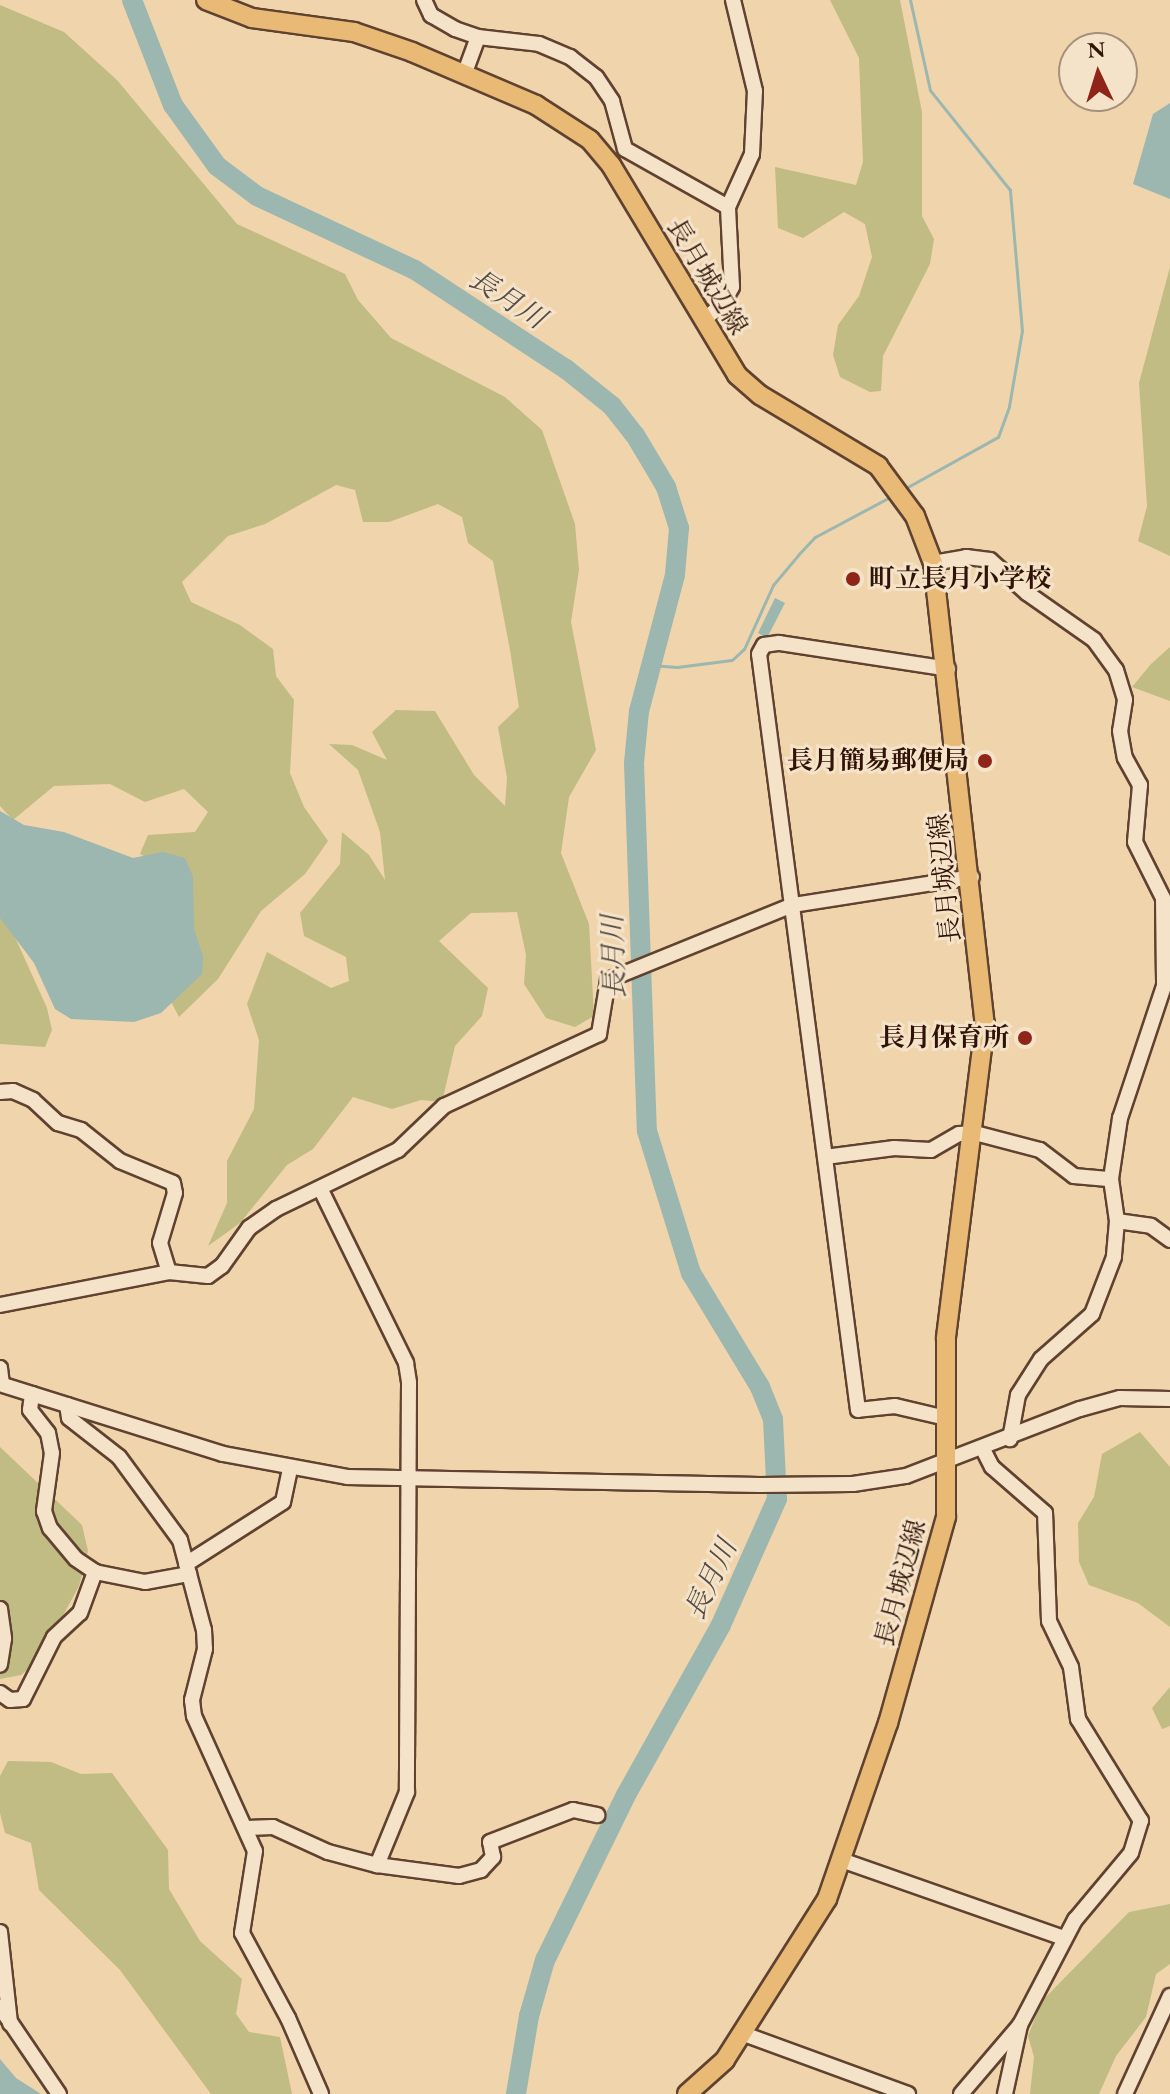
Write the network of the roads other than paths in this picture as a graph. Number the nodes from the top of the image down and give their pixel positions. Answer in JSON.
{"nodes":[{"id":1,"x":206,"y":0,"type":"edge"},
{"id":2,"x":424,"y":0,"type":"edge"},
{"id":3,"x":733,"y":0,"type":"edge"},
{"id":4,"x":478,"y":37,"type":"junction"},
{"id":5,"x":464,"y":75,"type":"junction"},
{"id":6,"x":728,"y":207,"type":"junction"},
{"id":7,"x":703,"y":320,"type":"junction"},
{"id":8,"x":933,"y":563,"type":"junction"},
{"id":9,"x":948,"y":669,"type":"junction"},
{"id":10,"x":972,"y":877,"type":"junction"},
{"id":11,"x":1167,"y":899,"type":"edge"},
{"id":12,"x":793,"y":905,"type":"junction"},
{"id":13,"x":0,"y":1092,"type":"edge"},
{"id":14,"x":975,"y":1133,"type":"junction"},
{"id":15,"x":825,"y":1157,"type":"junction"},
{"id":16,"x":1111,"y":1179,"type":"junction"},
{"id":17,"x":321,"y":1190,"type":"junction"},
{"id":18,"x":1117,"y":1221,"type":"junction"},
{"id":19,"x":1170,"y":1240,"type":"edge"},
{"id":20,"x":169,"y":1272,"type":"junction"},
{"id":21,"x":0,"y":1305,"type":"edge"},
{"id":22,"x":0,"y":1368,"type":"edge"},
{"id":23,"x":1,"y":1384,"type":"edge"},
{"id":24,"x":32,"y":1394,"type":"junction"},
{"id":25,"x":1170,"y":1399,"type":"edge"},
{"id":26,"x":67,"y":1405,"type":"junction"},
{"id":27,"x":946,"y":1418,"type":"junction"},
{"id":28,"x":1010,"y":1439,"type":"junction"},
{"id":29,"x":983,"y":1449,"type":"junction"},
{"id":30,"x":948,"y":1463,"type":"junction"},
{"id":31,"x":290,"y":1468,"type":"junction"},
{"id":32,"x":409,"y":1480,"type":"junction"},
{"id":33,"x":188,"y":1569,"type":"junction"},
{"id":34,"x":95,"y":1572,"type":"junction"},
{"id":35,"x":0,"y":1609,"type":"edge"},
{"id":36,"x":0,"y":1665,"type":"edge"},
{"id":37,"x":0,"y":1693,"type":"edge"},
{"id":38,"x":597,"y":1815,"type":"dead end"},
{"id":39,"x":247,"y":1828,"type":"junction"},
{"id":40,"x":844,"y":1861,"type":"junction"},
{"id":41,"x":377,"y":1865,"type":"junction"},
{"id":42,"x":0,"y":1932,"type":"edge"},
{"id":43,"x":1064,"y":1938,"type":"junction"},
{"id":44,"x":1170,"y":1996,"type":"edge"},
{"id":45,"x":0,"y":2007,"type":"edge"},
{"id":46,"x":10,"y":2023,"type":"junction"},
{"id":47,"x":1020,"y":2025,"type":"junction"},
{"id":48,"x":741,"y":2033,"type":"junction"},
{"id":49,"x":59,"y":2094,"type":"edge"},
{"id":50,"x":321,"y":2094,"type":"edge"},
{"id":51,"x":688,"y":2094,"type":"edge"},
{"id":52,"x":908,"y":2094,"type":"edge"},
{"id":53,"x":961,"y":2094,"type":"edge"},
{"id":54,"x":1005,"y":2094,"type":"edge"},
{"id":55,"x":1125,"y":2094,"type":"edge"}],
"edges":[{"from":1,"to":5,"type":"main road","name":"長月城辺線"},
{"from":2,"to":4,"type":"street"},
{"from":3,"to":6,"type":"street"},
{"from":4,"to":5,"type":"street"},
{"from":4,"to":6,"type":"street"},
{"from":5,"to":7,"type":"main road","name":"長月城辺線"},
{"from":6,"to":7,"type":"street"},
{"from":7,"to":8,"type":"main road","name":"長月城辺線"},
{"from":8,"to":9,"type":"main road","name":"長月城辺線"},
{"from":8,"to":11,"type":"street"},
{"from":9,"to":10,"type":"main road","name":"長月城辺線"},
{"from":9,"to":12,"type":"street"},
{"from":10,"to":12,"type":"street"},
{"from":10,"to":14,"type":"main road","name":"長月城辺線"},
{"from":11,"to":16,"type":"street"},
{"from":12,"to":15,"type":"street"},
{"from":12,"to":17,"type":"street"},
{"from":13,"to":20,"type":"street"},
{"from":14,"to":15,"type":"street"},
{"from":14,"to":16,"type":"street"},
{"from":14,"to":27,"type":"main road","name":"長月城辺線"},
{"from":15,"to":27,"type":"street"},
{"from":16,"to":18,"type":"street"},
{"from":17,"to":20,"type":"street"},
{"from":17,"to":32,"type":"street"},
{"from":18,"to":19,"type":"street"},
{"from":18,"to":28,"type":"street"},
{"from":20,"to":21,"type":"street"},
{"from":22,"to":23,"type":"street"},
{"from":23,"to":24,"type":"street"},
{"from":24,"to":26,"type":"street"},
{"from":24,"to":34,"type":"street"},
{"from":25,"to":28,"type":"street"},
{"from":26,"to":31,"type":"street"},
{"from":26,"to":33,"type":"street"},
{"from":27,"to":30,"type":"main road","name":"長月城辺線"},
{"from":28,"to":29,"type":"street"},
{"from":29,"to":30,"type":"street"},
{"from":29,"to":43,"type":"street"},
{"from":30,"to":32,"type":"street"},
{"from":30,"to":40,"type":"main road","name":"長月城辺線"},
{"from":31,"to":32,"type":"street"},
{"from":31,"to":33,"type":"street"},
{"from":32,"to":41,"type":"street"},
{"from":33,"to":34,"type":"street"},
{"from":33,"to":39,"type":"street"},
{"from":34,"to":37,"type":"street"},
{"from":35,"to":36,"type":"street"},
{"from":38,"to":41,"type":"street"},
{"from":39,"to":41,"type":"street"},
{"from":39,"to":50,"type":"street"},
{"from":40,"to":43,"type":"street"},
{"from":40,"to":48,"type":"main road","name":"長月城辺線"},
{"from":42,"to":46,"type":"street"},
{"from":43,"to":47,"type":"street"},
{"from":44,"to":55,"type":"street"},
{"from":45,"to":46,"type":"street"},
{"from":46,"to":49,"type":"street"},
{"from":47,"to":53,"type":"street"},
{"from":47,"to":54,"type":"street"},
{"from":48,"to":51,"type":"main road","name":"長月城辺線"},
{"from":48,"to":52,"type":"street"}]}
